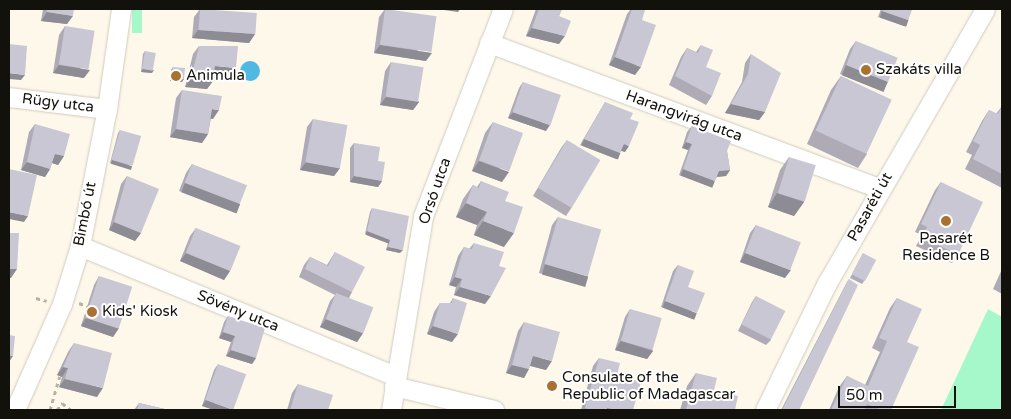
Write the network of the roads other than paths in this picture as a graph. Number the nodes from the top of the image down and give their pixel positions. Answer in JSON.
{"nodes":[{"id":1,"x":121,"y":9,"type":"edge"},
{"id":2,"x":503,"y":9,"type":"edge"},
{"id":3,"x":985,"y":9,"type":"edge"},
{"id":4,"x":489,"y":43,"type":"junction"},
{"id":5,"x":9,"y":97,"type":"edge"},
{"id":6,"x":107,"y":109,"type":"junction"},
{"id":7,"x":879,"y":188,"type":"junction"},
{"id":8,"x":80,"y":246,"type":"junction"},
{"id":9,"x":395,"y":381,"type":"junction"},
{"id":10,"x":15,"y":410,"type":"edge"},
{"id":11,"x":391,"y":410,"type":"edge"},
{"id":12,"x":494,"y":410,"type":"edge"},
{"id":13,"x":765,"y":410,"type":"edge"}],
"edges":[{"from":1,"to":6,"type":"street","name":"Bimbó út"},
{"from":2,"to":4,"type":"street","name":"Orsó utca"},
{"from":3,"to":7,"type":"street","name":"Pasaréti út"},
{"from":4,"to":7,"type":"street","name":"Harangvirág utca"},
{"from":4,"to":9,"type":"street","name":"Orsó utca"},
{"from":5,"to":6,"type":"street","name":"Rügy utca"},
{"from":6,"to":8,"type":"street","name":"Bimbó út"},
{"from":7,"to":13,"type":"street","name":"Pasaréti út"},
{"from":8,"to":9,"type":"street","name":"Sövény utca"},
{"from":8,"to":10,"type":"street","name":"Bimbó út"},
{"from":9,"to":11,"type":"street","name":"Orsó utca"},
{"from":9,"to":12,"type":"street","name":"Sövény utca"}]}
